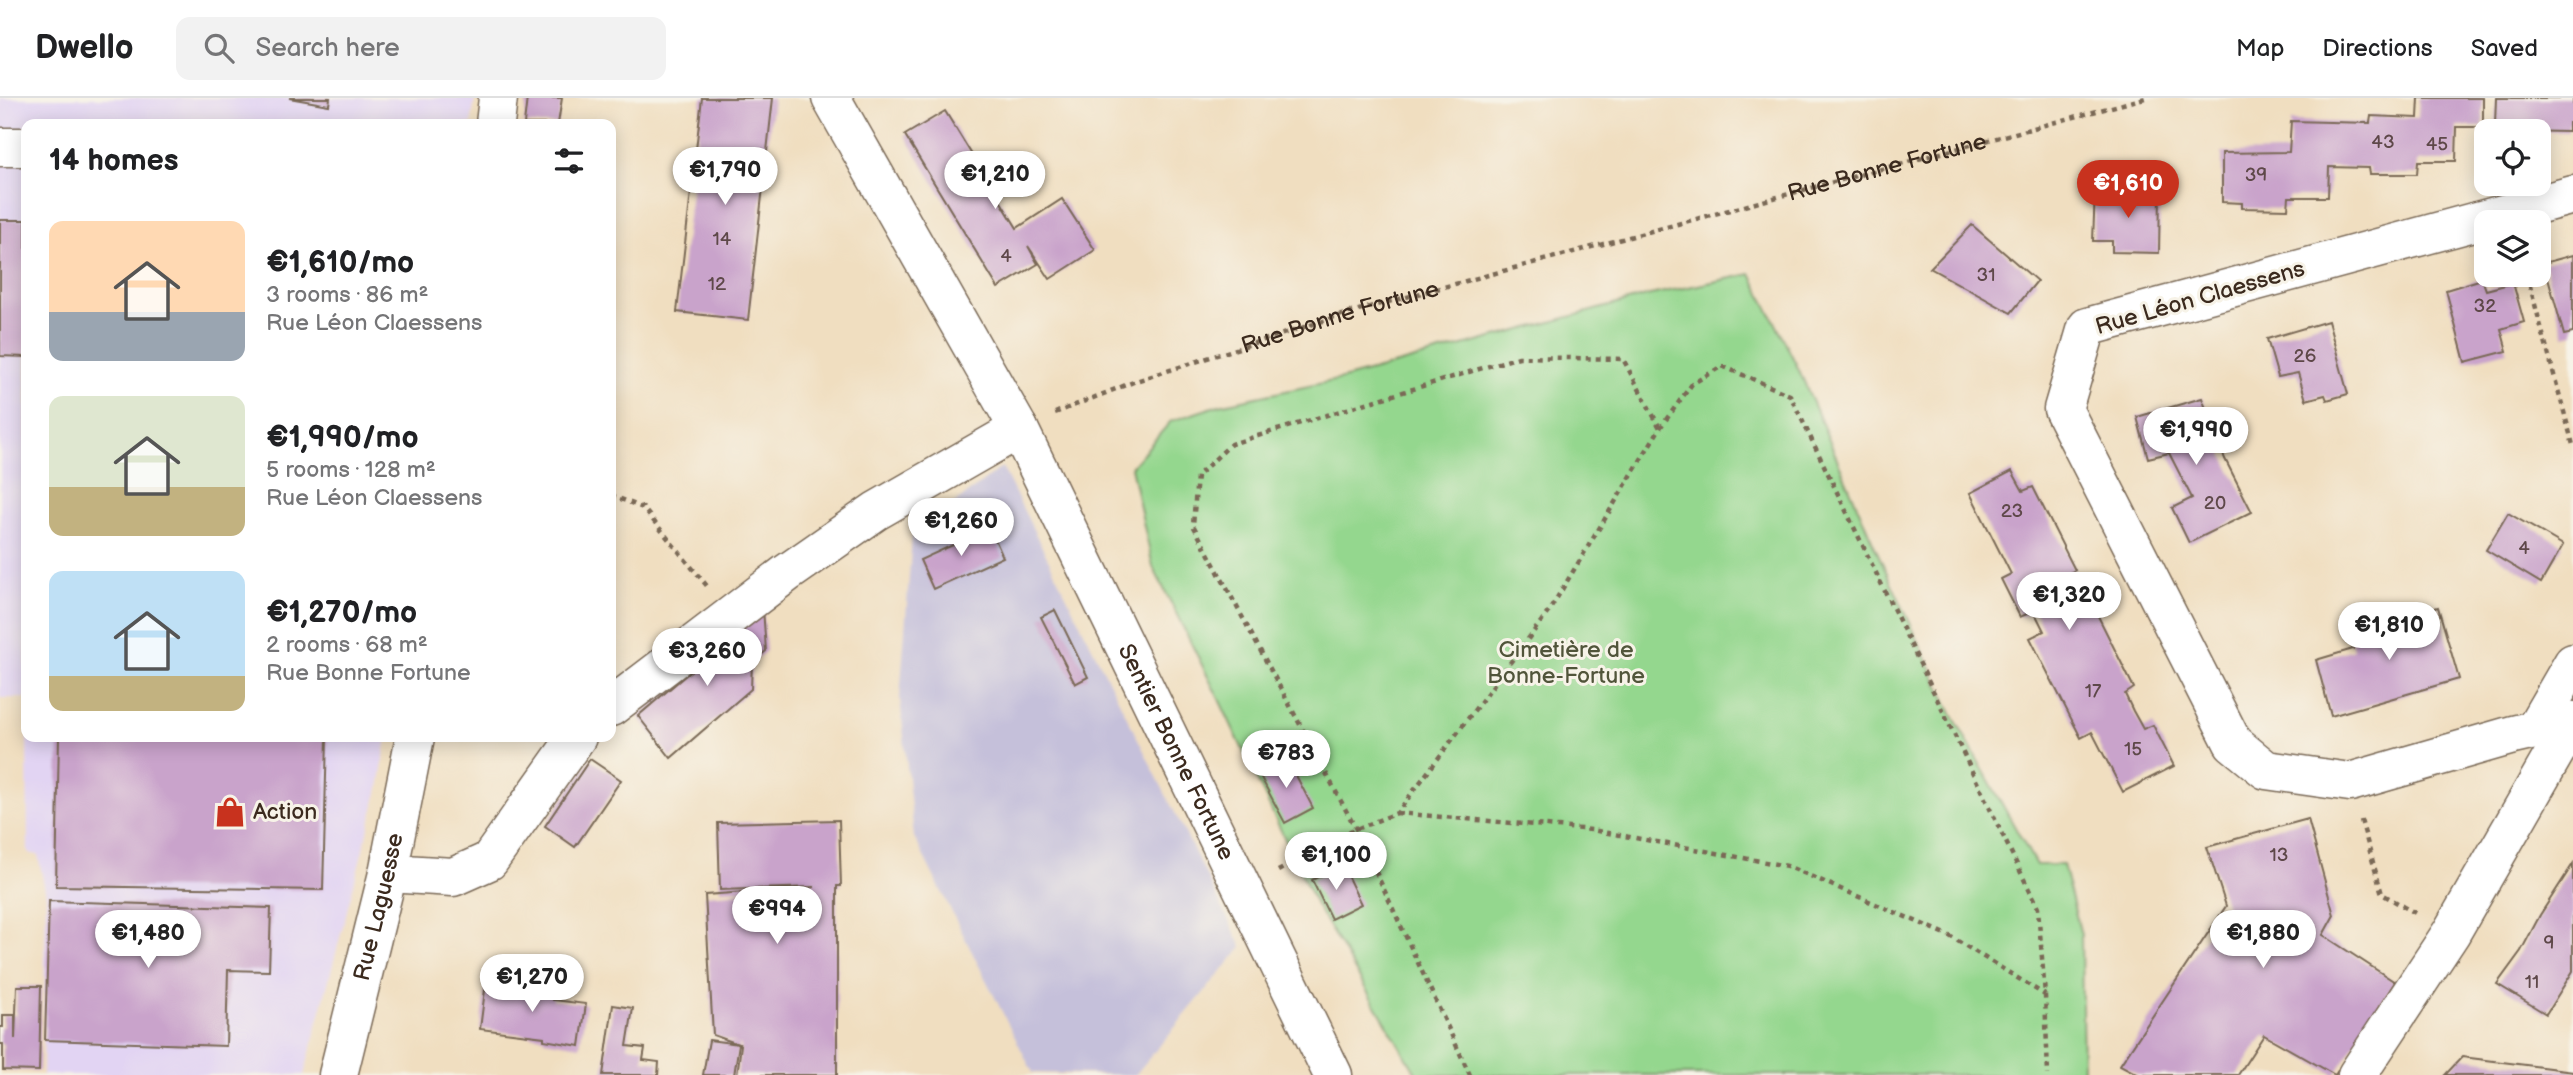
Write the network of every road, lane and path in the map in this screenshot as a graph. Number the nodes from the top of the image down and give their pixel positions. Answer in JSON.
{"nodes":[{"id":1,"x":498,"y":98,"type":"edge"},
{"id":2,"x":831,"y":98,"type":"edge"},
{"id":3,"x":2145,"y":98,"type":"edge"},
{"id":4,"x":496,"y":119,"type":"edge"},
{"id":5,"x":0,"y":146,"type":"edge"},
{"id":6,"x":21,"y":147,"type":"edge"},
{"id":7,"x":2573,"y":195,"type":"edge"},
{"id":8,"x":2530,"y":287,"type":"edge"},
{"id":9,"x":1660,"y":428,"type":"junction"},
{"id":10,"x":1019,"y":429,"type":"junction"},
{"id":11,"x":2573,"y":444,"type":"edge"},
{"id":12,"x":616,"y":497,"type":"edge"},
{"id":13,"x":732,"y":615,"type":"junction"},
{"id":14,"x":2573,"y":663,"type":"edge"},
{"id":15,"x":616,"y":703,"type":"edge"},
{"id":16,"x":2573,"y":721,"type":"edge"},
{"id":17,"x":2533,"y":730,"type":"junction"},
{"id":18,"x":414,"y":742,"type":"edge"},
{"id":19,"x":573,"y":742,"type":"edge"},
{"id":20,"x":2350,"y":782,"type":"junction"},
{"id":21,"x":1396,"y":813,"type":"junction"},
{"id":22,"x":1356,"y":829,"type":"junction"},
{"id":23,"x":388,"y":873,"type":"junction"},
{"id":24,"x":1243,"y":890,"type":"junction"},
{"id":25,"x":2451,"y":933,"type":"junction"},
{"id":26,"x":2045,"y":995,"type":"junction"},
{"id":27,"x":338,"y":1075,"type":"edge"},
{"id":28,"x":1333,"y":1075,"type":"edge"},
{"id":29,"x":1471,"y":1075,"type":"edge"},
{"id":30,"x":2048,"y":1075,"type":"edge"},
{"id":31,"x":2357,"y":1075,"type":"edge"}],
"edges":[{"from":1,"to":4,"type":"street"},
{"from":2,"to":10,"type":"street","name":"Sentier Bonne Fortune"},
{"from":3,"to":10,"type":"path","name":"Rue Bonne Fortune"},
{"from":5,"to":6,"type":"street"},
{"from":7,"to":20,"type":"street","name":"Rue Léon Claessens"},
{"from":8,"to":11,"type":"path"},
{"from":9,"to":21,"type":"path"},
{"from":9,"to":22,"type":"path"},
{"from":9,"to":26,"type":"path"},
{"from":10,"to":13,"type":"street"},
{"from":10,"to":24,"type":"street","name":"Sentier Bonne Fortune"},
{"from":12,"to":13,"type":"path"},
{"from":13,"to":15,"type":"street"},
{"from":14,"to":17,"type":"street"},
{"from":16,"to":17,"type":"street","name":"Rue Léon Claessens"},
{"from":16,"to":25,"type":"street"},
{"from":17,"to":20,"type":"street","name":"Rue Léon Claessens"},
{"from":18,"to":23,"type":"street","name":"Rue Laguesse"},
{"from":19,"to":23,"type":"street"},
{"from":20,"to":25,"type":"path"},
{"from":21,"to":22,"type":"path"},
{"from":21,"to":26,"type":"path"},
{"from":22,"to":24,"type":"path"},
{"from":22,"to":29,"type":"path"},
{"from":23,"to":27,"type":"street","name":"Rue Laguesse"},
{"from":24,"to":28,"type":"street","name":"Sentier Bonne Fortune"},
{"from":25,"to":31,"type":"street"},
{"from":26,"to":30,"type":"path"}]}
